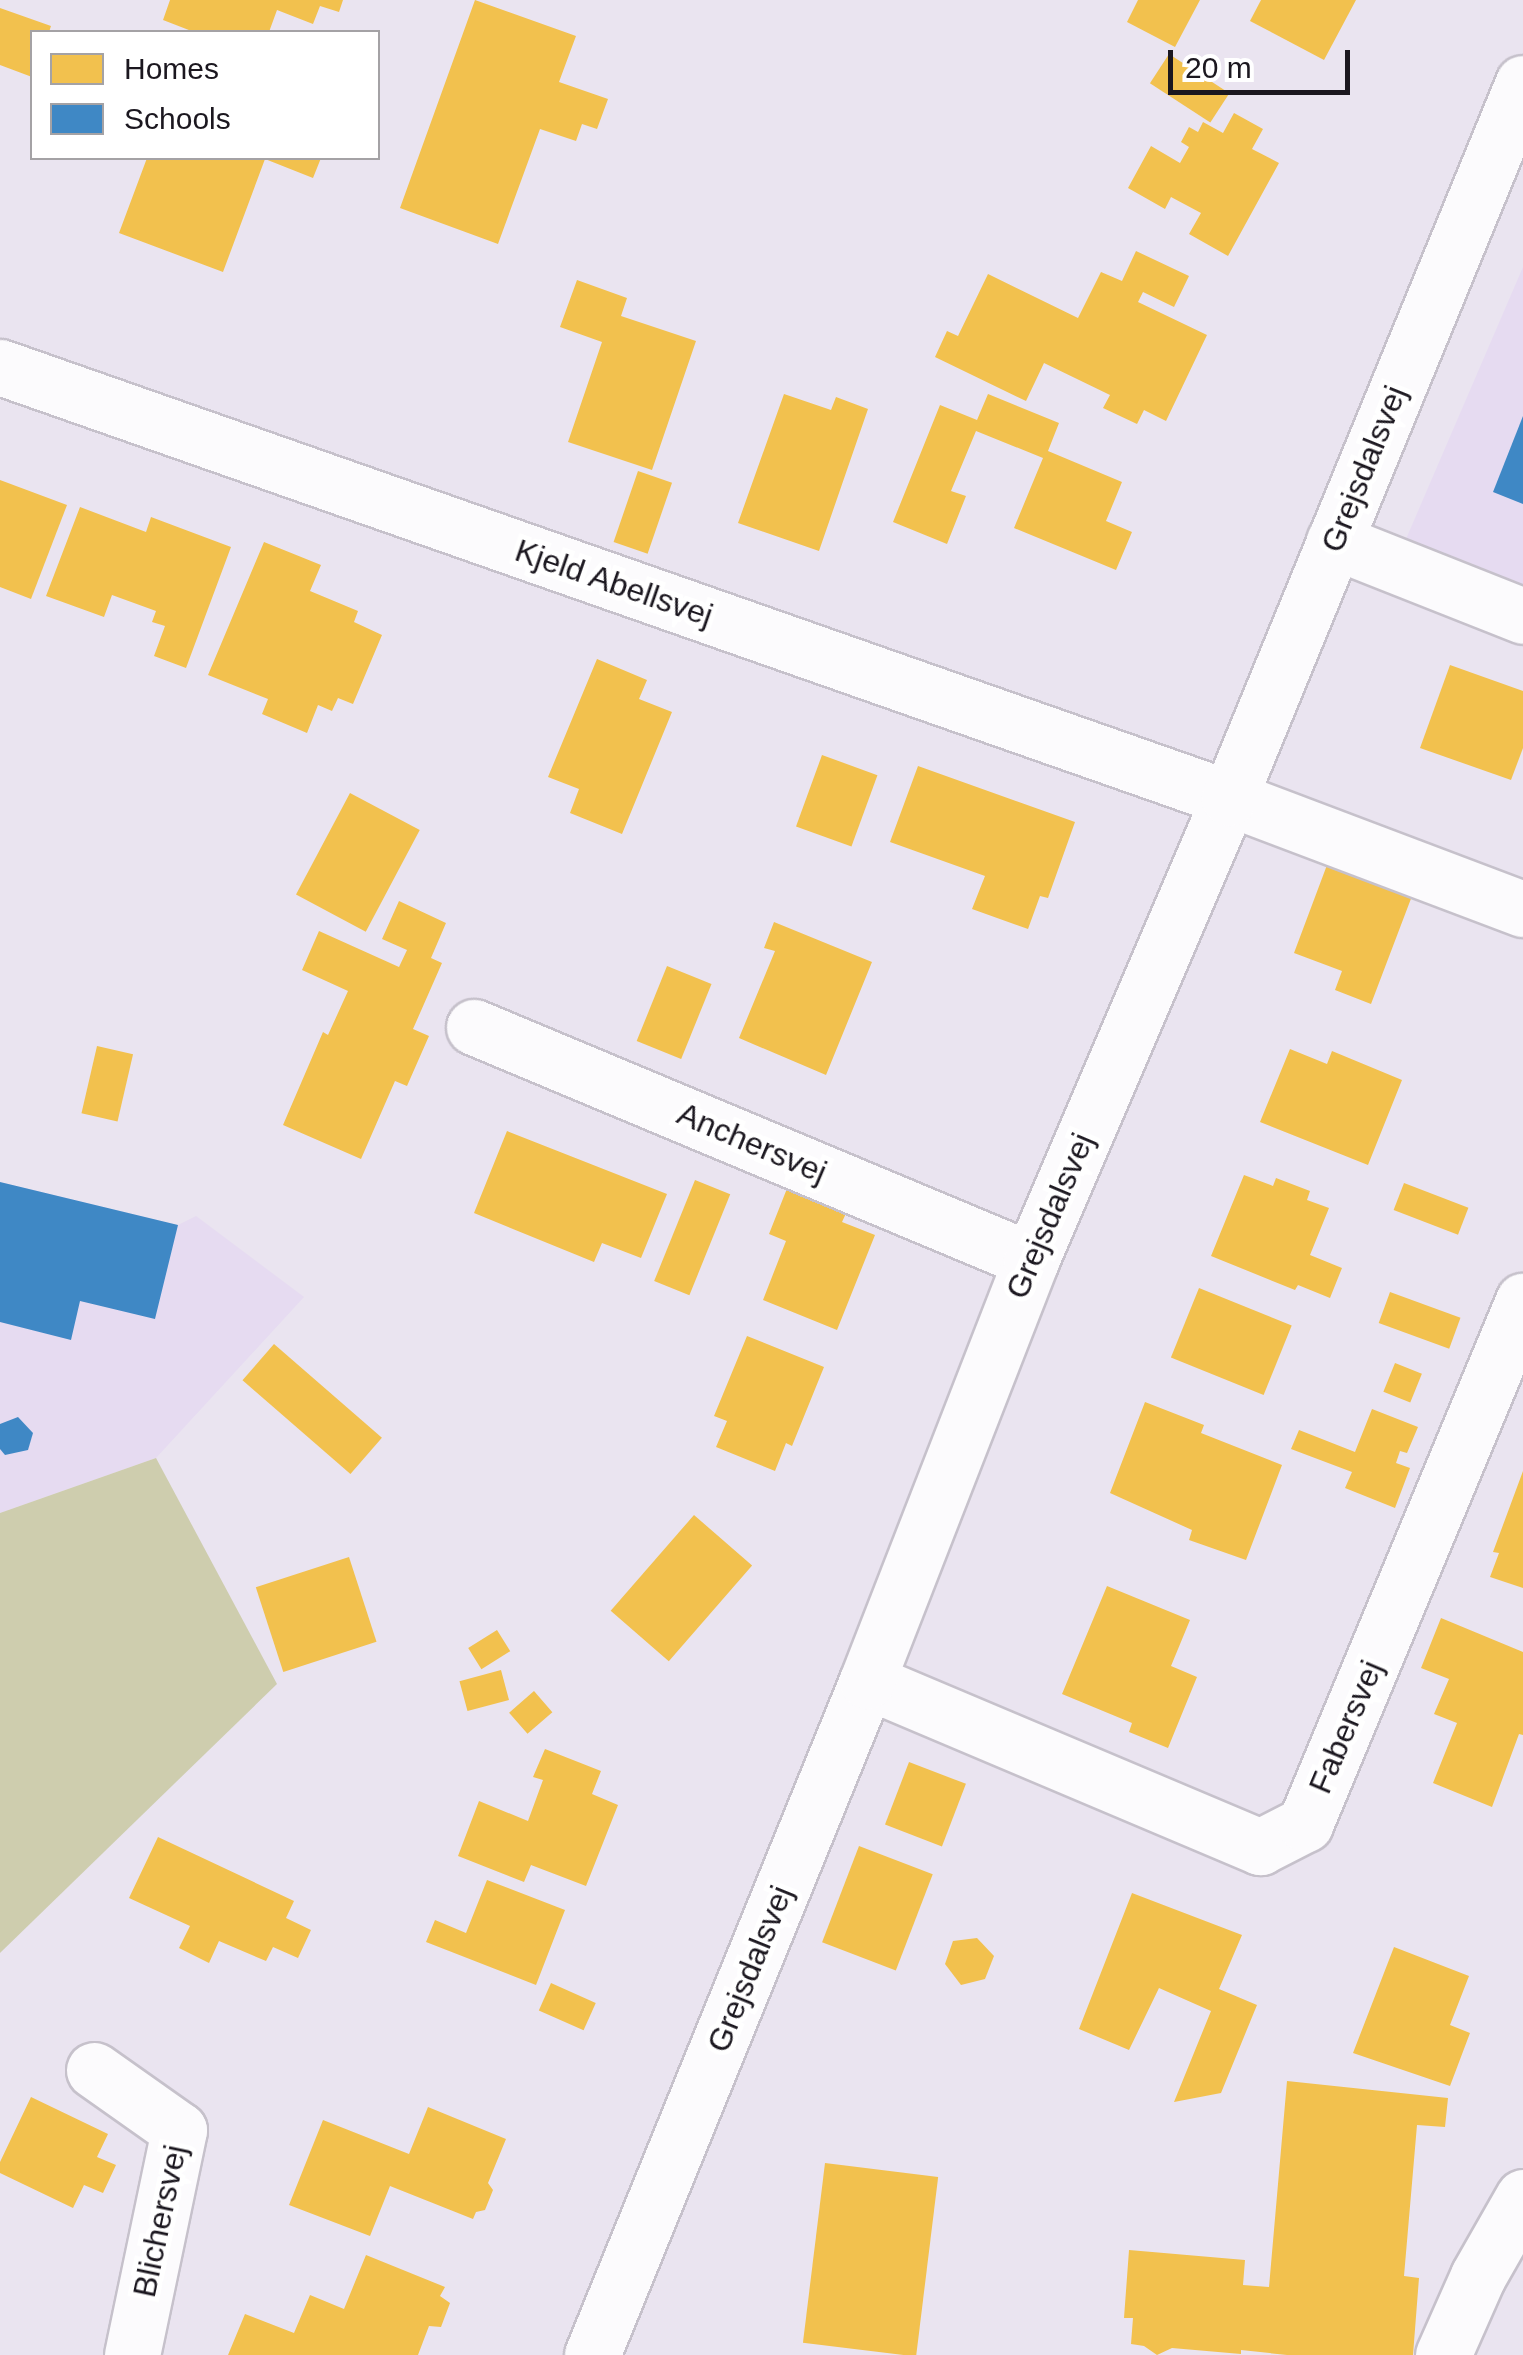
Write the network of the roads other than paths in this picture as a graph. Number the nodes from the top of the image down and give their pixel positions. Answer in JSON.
{"nodes":[{"id":1,"x":1523,"y":84,"type":"edge"},
{"id":2,"x":0,"y":366,"type":"edge"},
{"id":3,"x":1334,"y":542,"type":"junction"},
{"id":4,"x":1523,"y":616,"type":"edge"},
{"id":5,"x":1229,"y":798,"type":"junction"},
{"id":6,"x":1523,"y":909,"type":"edge"},
{"id":7,"x":474,"y":1027,"type":"dead end"},
{"id":8,"x":1031,"y":1260,"type":"junction"},
{"id":9,"x":1523,"y":1300,"type":"edge"},
{"id":10,"x":867,"y":1680,"type":"junction"},
{"id":11,"x":94,"y":2070,"type":"dead end"},
{"id":12,"x":1523,"y":2198,"type":"edge"},
{"id":13,"x":132,"y":2355,"type":"edge"},
{"id":14,"x":592,"y":2355,"type":"edge"},
{"id":15,"x":1442,"y":2355,"type":"edge"}],
"edges":[{"from":1,"to":3,"type":"street","name":"Grejsdalsvej"},
{"from":2,"to":5,"type":"street","name":"Kjeld Abellsvej"},
{"from":3,"to":4,"type":"street"},
{"from":3,"to":5,"type":"street","name":"Grejsdalsvej"},
{"from":5,"to":6,"type":"street","name":"Kjeld Abellsvej"},
{"from":5,"to":8,"type":"street","name":"Grejsdalsvej"},
{"from":7,"to":8,"type":"street","name":"Anchersvej"},
{"from":8,"to":10,"type":"street","name":"Grejsdalsvej"},
{"from":9,"to":10,"type":"street","name":"Fabersvej"},
{"from":10,"to":14,"type":"street","name":"Grejsdalsvej"},
{"from":11,"to":13,"type":"street","name":"Blichersvej"},
{"from":12,"to":15,"type":"street"}]}
